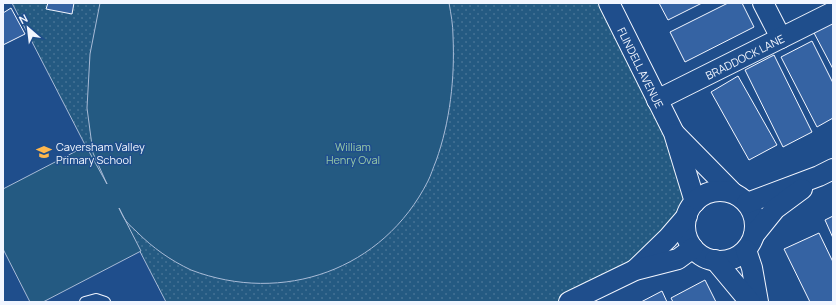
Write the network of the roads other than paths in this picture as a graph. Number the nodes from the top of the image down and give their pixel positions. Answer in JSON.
{"nodes":[{"id":1,"x":609,"y":3,"type":"edge"},
{"id":2,"x":763,"y":3,"type":"edge"},
{"id":3,"x":833,"y":12,"type":"edge"},
{"id":4,"x":781,"y":38,"type":"junction"},
{"id":5,"x":657,"y":100,"type":"junction"},
{"id":6,"x":674,"y":133,"type":"junction"},
{"id":7,"x":826,"y":173,"type":"edge"},
{"id":8,"x":740,"y":198,"type":"junction"},
{"id":9,"x":690,"y":209,"type":"junction"},
{"id":10,"x":750,"y":242,"type":"junction"},
{"id":11,"x":693,"y":248,"type":"junction"},
{"id":12,"x":715,"y":260,"type":"junction"},
{"id":13,"x":635,"y":270,"type":"junction"},
{"id":14,"x":85,"y":302,"type":"edge"},
{"id":15,"x":105,"y":302,"type":"edge"},
{"id":16,"x":569,"y":302,"type":"edge"},
{"id":17,"x":750,"y":302,"type":"edge"},
{"id":18,"x":758,"y":302,"type":"edge"}],
"edges":[{"from":1,"to":5,"type":"street","name":"FLINDELL AVENUE"},
{"from":2,"to":4,"type":"street"},
{"from":3,"to":4,"type":"street","name":"BRADDOCK LANE"},
{"from":4,"to":5,"type":"street","name":"BRADDOCK LANE"},
{"from":5,"to":6,"type":"street","name":"FLINDELL AVENUE"},
{"from":6,"to":8,"type":"street","name":"FLINDELL AVENUE"},
{"from":6,"to":9,"type":"street","name":"FLINDELL AVENUE"},
{"from":7,"to":8,"type":"street"},
{"from":7,"to":10,"type":"street"},
{"from":8,"to":9,"type":"street"},
{"from":8,"to":10,"type":"street"},
{"from":9,"to":11,"type":"street"},
{"from":9,"to":13,"type":"street"},
{"from":10,"to":12,"type":"street"},
{"from":10,"to":18,"type":"street"},
{"from":11,"to":12,"type":"street"},
{"from":11,"to":13,"type":"street"},
{"from":12,"to":17,"type":"street"},
{"from":13,"to":16,"type":"street"},
{"from":14,"to":15,"type":"lane"}]}
